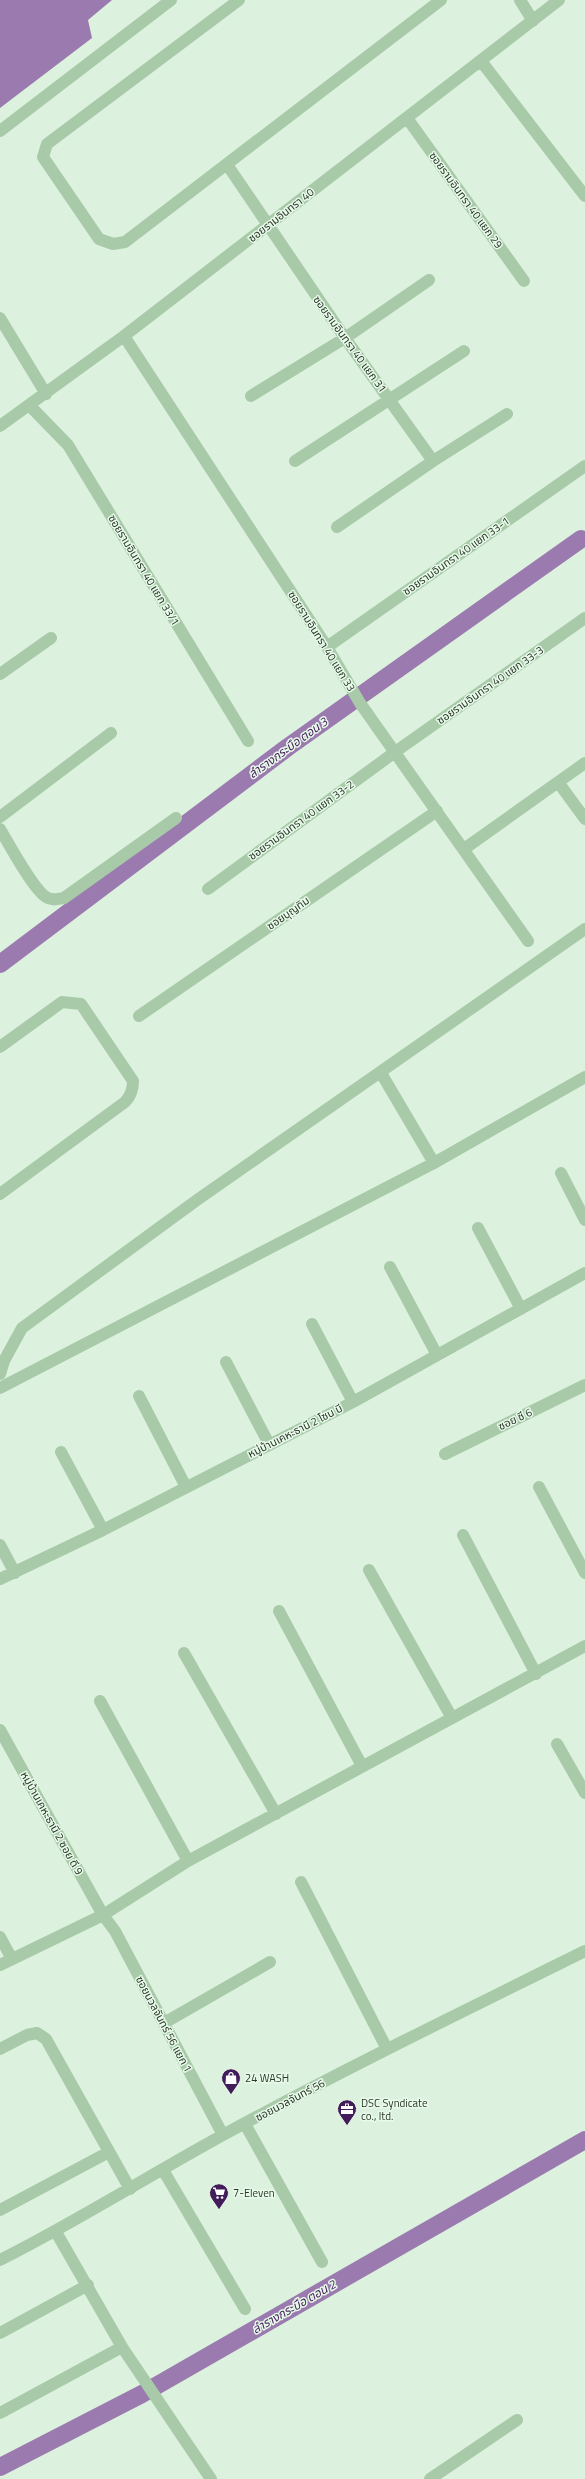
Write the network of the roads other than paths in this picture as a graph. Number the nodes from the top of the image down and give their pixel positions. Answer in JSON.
{"nodes":[{"id":1,"x":171,"y":0,"type":"edge"},
{"id":2,"x":239,"y":0,"type":"edge"},
{"id":3,"x":442,"y":0,"type":"edge"},
{"id":4,"x":520,"y":0,"type":"edge"},
{"id":5,"x":559,"y":0,"type":"edge"},
{"id":6,"x":533,"y":21,"type":"junction"},
{"id":7,"x":481,"y":61,"type":"junction"},
{"id":8,"x":407,"y":118,"type":"junction"},
{"id":9,"x":0,"y":131,"type":"edge"},
{"id":10,"x":228,"y":166,"type":"junction"},
{"id":11,"x":585,"y":196,"type":"edge"},
{"id":12,"x":267,"y":225,"type":"junction"},
{"id":13,"x":429,"y":280,"type":"dead end"},
{"id":14,"x":524,"y":282,"type":"dead end"},
{"id":15,"x":0,"y":318,"type":"edge"},
{"id":16,"x":124,"y":336,"type":"junction"},
{"id":17,"x":344,"y":338,"type":"junction"},
{"id":18,"x":464,"y":351,"type":"dead end"},
{"id":19,"x":46,"y":394,"type":"junction"},
{"id":20,"x":250,"y":396,"type":"dead end"},
{"id":21,"x":390,"y":400,"type":"junction"},
{"id":22,"x":30,"y":406,"type":"junction"},
{"id":23,"x":508,"y":414,"type":"dead end"},
{"id":24,"x":0,"y":426,"type":"edge"},
{"id":25,"x":295,"y":461,"type":"dead end"},
{"id":26,"x":434,"y":461,"type":"junction"},
{"id":27,"x":585,"y":466,"type":"edge"},
{"id":28,"x":338,"y":527,"type":"dead end"},
{"id":29,"x":585,"y":618,"type":"edge"},
{"id":30,"x":51,"y":638,"type":"dead end"},
{"id":31,"x":327,"y":647,"type":"junction"},
{"id":32,"x":0,"y":674,"type":"edge"},
{"id":33,"x":111,"y":733,"type":"dead end"},
{"id":34,"x":248,"y":741,"type":"dead end"},
{"id":35,"x":394,"y":752,"type":"junction"},
{"id":36,"x":585,"y":763,"type":"edge"},
{"id":37,"x":558,"y":782,"type":"junction"},
{"id":38,"x":437,"y":811,"type":"junction"},
{"id":39,"x":0,"y":817,"type":"edge"},
{"id":40,"x":176,"y":818,"type":"dead end"},
{"id":41,"x":585,"y":819,"type":"edge"},
{"id":42,"x":0,"y":829,"type":"edge"},
{"id":43,"x":464,"y":849,"type":"junction"},
{"id":44,"x":208,"y":888,"type":"dead end"},
{"id":45,"x":585,"y":929,"type":"edge"},
{"id":46,"x":528,"y":940,"type":"dead end"},
{"id":47,"x":139,"y":1016,"type":"dead end"},
{"id":48,"x":0,"y":1047,"type":"edge"},
{"id":49,"x":381,"y":1073,"type":"junction"},
{"id":50,"x":585,"y":1077,"type":"edge"},
{"id":51,"x":434,"y":1163,"type":"junction"},
{"id":52,"x":560,"y":1173,"type":"dead end"},
{"id":53,"x":0,"y":1194,"type":"edge"},
{"id":54,"x":585,"y":1220,"type":"edge"},
{"id":55,"x":478,"y":1228,"type":"dead end"},
{"id":56,"x":390,"y":1267,"type":"dead end"},
{"id":57,"x":585,"y":1273,"type":"edge"},
{"id":58,"x":521,"y":1309,"type":"junction"},
{"id":59,"x":312,"y":1324,"type":"dead end"},
{"id":60,"x":437,"y":1355,"type":"junction"},
{"id":61,"x":226,"y":1362,"type":"dead end"},
{"id":62,"x":0,"y":1374,"type":"edge"},
{"id":63,"x":585,"y":1385,"type":"edge"},
{"id":64,"x":0,"y":1388,"type":"edge"},
{"id":65,"x":139,"y":1396,"type":"dead end"},
{"id":66,"x":353,"y":1402,"type":"junction"},
{"id":67,"x":269,"y":1444,"type":"junction"},
{"id":68,"x":60,"y":1452,"type":"dead end"},
{"id":69,"x":445,"y":1454,"type":"dead end"},
{"id":70,"x":186,"y":1487,"type":"junction"},
{"id":71,"x":538,"y":1487,"type":"dead end"},
{"id":72,"x":103,"y":1530,"type":"junction"},
{"id":73,"x":463,"y":1536,"type":"dead end"},
{"id":74,"x":0,"y":1545,"type":"edge"},
{"id":75,"x":369,"y":1570,"type":"dead end"},
{"id":76,"x":15,"y":1573,"type":"junction"},
{"id":77,"x":585,"y":1573,"type":"edge"},
{"id":78,"x":0,"y":1579,"type":"edge"},
{"id":79,"x":279,"y":1612,"type":"dead end"},
{"id":80,"x":585,"y":1646,"type":"edge"},
{"id":81,"x":184,"y":1653,"type":"dead end"},
{"id":82,"x":536,"y":1674,"type":"junction"},
{"id":83,"x":100,"y":1701,"type":"dead end"},
{"id":84,"x":452,"y":1718,"type":"junction"},
{"id":85,"x":0,"y":1730,"type":"edge"},
{"id":86,"x":557,"y":1744,"type":"dead end"},
{"id":87,"x":362,"y":1766,"type":"junction"},
{"id":88,"x":585,"y":1793,"type":"edge"},
{"id":89,"x":276,"y":1814,"type":"junction"},
{"id":90,"x":188,"y":1861,"type":"junction"},
{"id":91,"x":301,"y":1882,"type":"dead end"},
{"id":92,"x":103,"y":1915,"type":"junction"},
{"id":93,"x":0,"y":1936,"type":"edge"},
{"id":94,"x":585,"y":1951,"type":"edge"},
{"id":95,"x":12,"y":1959,"type":"junction"},
{"id":96,"x":270,"y":1962,"type":"dead end"},
{"id":97,"x":0,"y":1965,"type":"edge"},
{"id":98,"x":164,"y":2023,"type":"junction"},
{"id":99,"x":0,"y":2049,"type":"edge"},
{"id":100,"x":388,"y":2049,"type":"junction"},
{"id":101,"x":245,"y":2124,"type":"junction"},
{"id":102,"x":223,"y":2135,"type":"junction"},
{"id":103,"x":109,"y":2152,"type":"junction"},
{"id":104,"x":163,"y":2170,"type":"junction"},
{"id":105,"x":130,"y":2189,"type":"junction"},
{"id":106,"x":0,"y":2210,"type":"edge"},
{"id":107,"x":56,"y":2232,"type":"junction"},
{"id":108,"x":0,"y":2260,"type":"edge"},
{"id":109,"x":322,"y":2262,"type":"dead end"},
{"id":110,"x":88,"y":2285,"type":"junction"},
{"id":111,"x":245,"y":2309,"type":"dead end"},
{"id":112,"x":0,"y":2333,"type":"edge"},
{"id":113,"x":122,"y":2347,"type":"junction"},
{"id":114,"x":0,"y":2413,"type":"edge"},
{"id":115,"x":517,"y":2420,"type":"dead end"},
{"id":116,"x":211,"y":2479,"type":"edge"},
{"id":117,"x":430,"y":2479,"type":"edge"}],
"edges":[{"from":1,"to":9,"type":"street"},
{"from":2,"to":10,"type":"street"},
{"from":3,"to":10,"type":"street"},
{"from":4,"to":6,"type":"street"},
{"from":5,"to":6,"type":"street","name":"ซอยรามอินทรา 40"},
{"from":6,"to":7,"type":"street","name":"ซอยรามอินทรา 40"},
{"from":7,"to":8,"type":"street","name":"ซอยรามอินทรา 40"},
{"from":7,"to":11,"type":"street"},
{"from":8,"to":12,"type":"street","name":"ซอยรามอินทรา 40"},
{"from":8,"to":14,"type":"street","name":"ซอยรามอินทรา 40 แยก 29"},
{"from":10,"to":12,"type":"street","name":"ซอยรามอินทรา 40 แยก 31"},
{"from":12,"to":16,"type":"street","name":"ซอยรามอินทรา 40"},
{"from":12,"to":17,"type":"street","name":"ซอยรามอินทรา 40 แยก 31"},
{"from":13,"to":17,"type":"street"},
{"from":15,"to":19,"type":"street"},
{"from":16,"to":19,"type":"street","name":"ซอยรามอินทรา 40"},
{"from":16,"to":31,"type":"street","name":"ซอยรามอินทรา 40 แยก 33"},
{"from":17,"to":20,"type":"street"},
{"from":17,"to":21,"type":"street","name":"ซอยรามอินทรา 40 แยก 31"},
{"from":18,"to":21,"type":"street"},
{"from":19,"to":22,"type":"street","name":"ซอยรามอินทรา 40"},
{"from":21,"to":25,"type":"street"},
{"from":21,"to":26,"type":"street","name":"ซอยรามอินทรา 40 แยก 31"},
{"from":22,"to":24,"type":"street","name":"ซอยรามอินทรา 40"},
{"from":22,"to":34,"type":"street","name":"ซอยรามอินทรา 40 แยก 33/1"},
{"from":23,"to":26,"type":"street"},
{"from":26,"to":28,"type":"street"},
{"from":27,"to":31,"type":"street","name":"ซอยรามอินทรา 40 แยก 33-1"},
{"from":29,"to":35,"type":"street","name":"ซอยรามอินทรา 40 แยก 33-3"},
{"from":30,"to":32,"type":"street"},
{"from":31,"to":35,"type":"street","name":"ซอยรามอินทรา 40 แยก 33"},
{"from":33,"to":39,"type":"street"},
{"from":35,"to":38,"type":"street","name":"ซอยรามอินทรา 40 แยก 33"},
{"from":35,"to":44,"type":"street","name":"ซอยรามอินทรา 40 แยก 33-2"},
{"from":36,"to":37,"type":"street"},
{"from":37,"to":41,"type":"street"},
{"from":37,"to":43,"type":"street"},
{"from":38,"to":43,"type":"street","name":"ซอยรามอินทรา 40 แยก 33"},
{"from":38,"to":47,"type":"street","name":"ซอยบุญทิม"},
{"from":40,"to":42,"type":"street"},
{"from":43,"to":46,"type":"street","name":"ซอยรามอินทรา 40 แยก 33"},
{"from":45,"to":49,"type":"street"},
{"from":48,"to":53,"type":"street"},
{"from":49,"to":51,"type":"street"},
{"from":49,"to":62,"type":"street"},
{"from":50,"to":51,"type":"street"},
{"from":51,"to":64,"type":"street"},
{"from":52,"to":54,"type":"street"},
{"from":55,"to":58,"type":"street"},
{"from":56,"to":60,"type":"street"},
{"from":57,"to":58,"type":"street","name":"หมู่บ้านเคหะธานี 2 โซน บี"},
{"from":58,"to":60,"type":"street","name":"หมู่บ้านเคหะธานี 2 โซน บี"},
{"from":59,"to":66,"type":"street"},
{"from":60,"to":66,"type":"street","name":"หมู่บ้านเคหะธานี 2 โซน บี"},
{"from":61,"to":67,"type":"street"},
{"from":63,"to":69,"type":"street","name":"ซอย ซี 6"},
{"from":65,"to":70,"type":"street"},
{"from":66,"to":67,"type":"street","name":"หมู่บ้านเคหะธานี 2 โซน บี"},
{"from":67,"to":70,"type":"street","name":"หมู่บ้านเคหะธานี 2 โซน บี"},
{"from":68,"to":72,"type":"street"},
{"from":70,"to":72,"type":"street","name":"หมู่บ้านเคหะธานี 2 โซน บี"},
{"from":71,"to":77,"type":"street"},
{"from":72,"to":76,"type":"street","name":"หมู่บ้านเคหะธานี 2 โซน บี"},
{"from":73,"to":82,"type":"street"},
{"from":74,"to":76,"type":"street"},
{"from":75,"to":84,"type":"street"},
{"from":76,"to":78,"type":"street","name":"หมู่บ้านเคหะธานี 2 โซน บี"},
{"from":79,"to":87,"type":"street"},
{"from":80,"to":82,"type":"street"},
{"from":81,"to":89,"type":"street"},
{"from":82,"to":84,"type":"street"},
{"from":83,"to":90,"type":"street"},
{"from":84,"to":87,"type":"street"},
{"from":85,"to":92,"type":"street","name":"หมู่บ้านเคหะธานี 2 ซอย ดี 9"},
{"from":86,"to":88,"type":"street"},
{"from":87,"to":89,"type":"street"},
{"from":89,"to":90,"type":"street"},
{"from":90,"to":92,"type":"street"},
{"from":91,"to":100,"type":"street"},
{"from":92,"to":95,"type":"street"},
{"from":92,"to":98,"type":"street","name":"ซอยนวลจันทร์ 56 แยก 1"},
{"from":93,"to":95,"type":"street"},
{"from":94,"to":100,"type":"street","name":"ซอยนวลจันทร์ 56"},
{"from":95,"to":97,"type":"street"},
{"from":96,"to":98,"type":"street"},
{"from":98,"to":102,"type":"street","name":"ซอยนวลจันทร์ 56 แยก 1"},
{"from":99,"to":103,"type":"street"},
{"from":100,"to":101,"type":"street","name":"ซอยนวลจันทร์ 56"},
{"from":101,"to":102,"type":"street","name":"ซอยนวลจันทร์ 56"},
{"from":101,"to":109,"type":"street"},
{"from":102,"to":104,"type":"street","name":"ซอยนวลจันทร์ 56"},
{"from":103,"to":105,"type":"street"},
{"from":103,"to":106,"type":"street"},
{"from":104,"to":105,"type":"street","name":"ซอยนวลจันทร์ 56"},
{"from":104,"to":111,"type":"street"},
{"from":105,"to":107,"type":"street","name":"ซอยนวลจันทร์ 56"},
{"from":107,"to":108,"type":"street","name":"ซอยนวลจันทร์ 56"},
{"from":107,"to":110,"type":"street"},
{"from":110,"to":112,"type":"street"},
{"from":110,"to":113,"type":"street"},
{"from":113,"to":114,"type":"street"},
{"from":113,"to":116,"type":"street"},
{"from":115,"to":117,"type":"street"}]}
